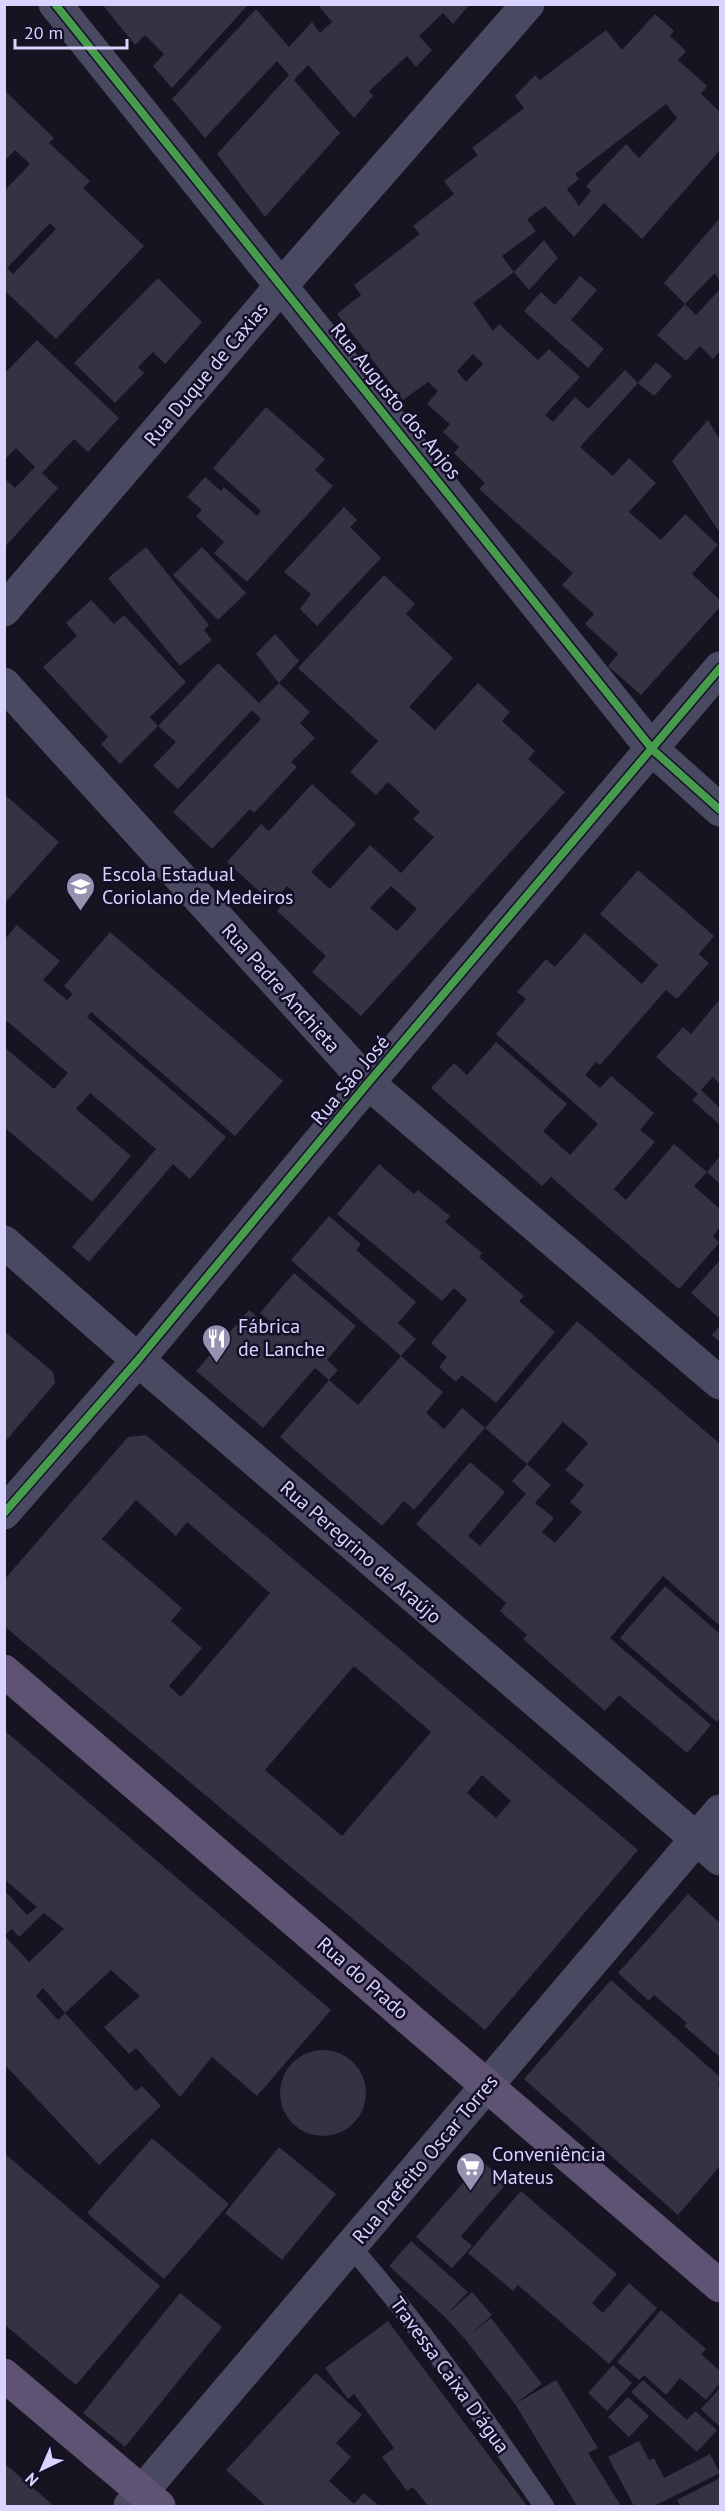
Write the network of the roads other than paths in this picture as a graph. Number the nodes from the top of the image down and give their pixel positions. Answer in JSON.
{"nodes":[{"id":1,"x":55,"y":4,"type":"edge"},
{"id":2,"x":528,"y":4,"type":"edge"},
{"id":3,"x":282,"y":285,"type":"junction"},
{"id":4,"x":4,"y":610,"type":"edge"},
{"id":5,"x":720,"y":669,"type":"edge"},
{"id":6,"x":4,"y":684,"type":"edge"},
{"id":7,"x":653,"y":750,"type":"junction"},
{"id":8,"x":720,"y":810,"type":"edge"},
{"id":9,"x":368,"y":1083,"type":"junction"},
{"id":10,"x":4,"y":1242,"type":"edge"},
{"id":11,"x":138,"y":1360,"type":"junction"},
{"id":12,"x":720,"y":1383,"type":"edge"},
{"id":13,"x":4,"y":1513,"type":"edge"},
{"id":14,"x":4,"y":1671,"type":"edge"},
{"id":15,"x":720,"y":1811,"type":"edge"},
{"id":16,"x":709,"y":1849,"type":"edge"},
{"id":17,"x":488,"y":2085,"type":"junction"},
{"id":18,"x":351,"y":2247,"type":"junction"},
{"id":19,"x":720,"y":2286,"type":"edge"},
{"id":20,"x":4,"y":2375,"type":"edge"},
{"id":21,"x":143,"y":2502,"type":"edge"},
{"id":22,"x":544,"y":2506,"type":"edge"}],
"edges":[{"from":1,"to":3,"type":"street","name":"Rua Augusto dos Anjos"},
{"from":2,"to":3,"type":"street","name":"Rua Duque de Caxias"},
{"from":3,"to":4,"type":"street","name":"Rua Duque de Caxias"},
{"from":3,"to":7,"type":"street","name":"Rua Augusto dos Anjos"},
{"from":5,"to":7,"type":"street","name":"Rua São José"},
{"from":6,"to":9,"type":"street","name":"Rua Padre Anchieta"},
{"from":7,"to":8,"type":"street","name":"Rua Augusto dos Anjos"},
{"from":7,"to":9,"type":"street","name":"Rua São José"},
{"from":9,"to":11,"type":"street","name":"Rua São José"},
{"from":9,"to":12,"type":"street","name":"Rua Padre Anchieta"},
{"from":10,"to":11,"type":"street","name":"Rua Peregrino de Araújo"},
{"from":11,"to":13,"type":"street","name":"Rua São José"},
{"from":11,"to":16,"type":"street","name":"Rua Peregrino de Araújo"},
{"from":14,"to":17,"type":"main road","name":"Rua do Prado"},
{"from":15,"to":16,"type":"street","name":"Rua Prefeito Oscar Torres"},
{"from":16,"to":17,"type":"street","name":"Rua Prefeito Oscar Torres"},
{"from":17,"to":18,"type":"street","name":"Rua Prefeito Oscar Torres"},
{"from":17,"to":19,"type":"main road","name":"Rua do Prado"},
{"from":18,"to":21,"type":"street","name":"Rua Prefeito Oscar Torres"},
{"from":18,"to":22,"type":"lane","name":"Travessa Caixa D'água"},
{"from":20,"to":21,"type":"main road"}]}
